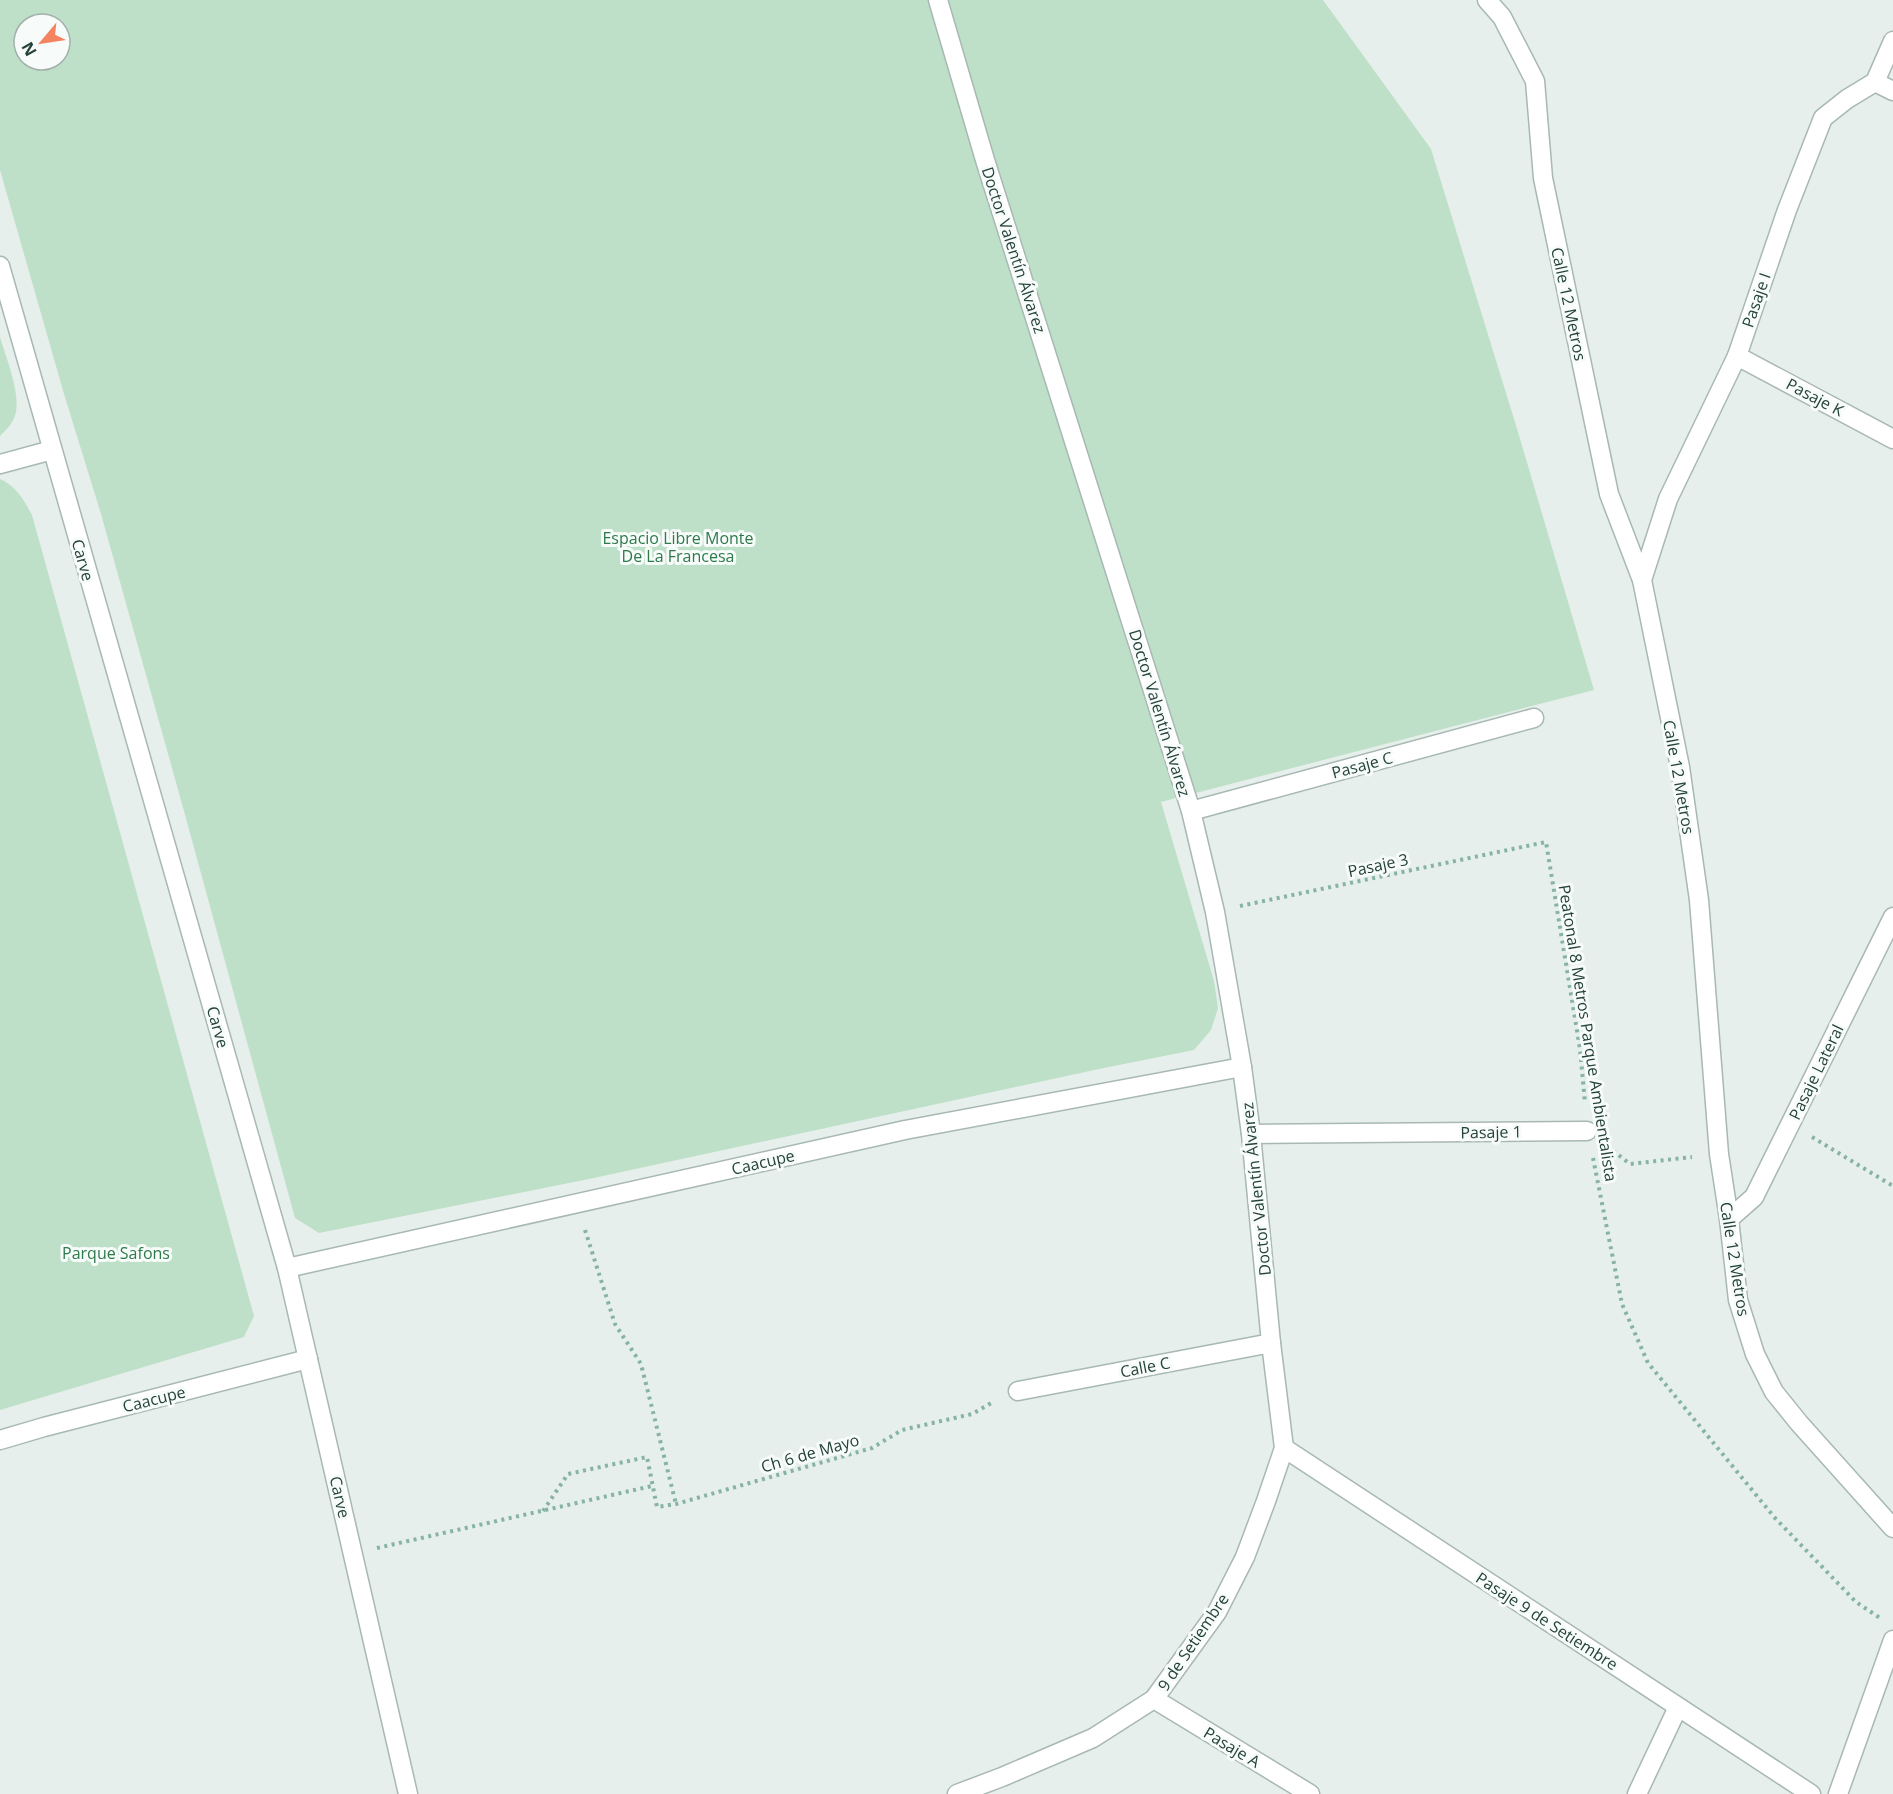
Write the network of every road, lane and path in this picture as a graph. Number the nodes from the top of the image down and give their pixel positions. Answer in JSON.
{"nodes":[{"id":1,"x":938,"y":0,"type":"edge"},
{"id":2,"x":1487,"y":0,"type":"edge"},
{"id":3,"x":1893,"y":41,"type":"edge"},
{"id":4,"x":1875,"y":82,"type":"junction"},
{"id":5,"x":1893,"y":91,"type":"edge"},
{"id":6,"x":0,"y":266,"type":"edge"},
{"id":7,"x":1737,"y":356,"type":"junction"},
{"id":8,"x":1893,"y":439,"type":"edge"},
{"id":9,"x":52,"y":450,"type":"junction"},
{"id":10,"x":0,"y":464,"type":"edge"},
{"id":11,"x":1642,"y":580,"type":"junction"},
{"id":12,"x":1534,"y":718,"type":"dead end"},
{"id":13,"x":1191,"y":812,"type":"junction"},
{"id":14,"x":1546,"y":842,"type":"joint"},
{"id":15,"x":1215,"y":912,"type":"junction"},
{"id":16,"x":1893,"y":917,"type":"edge"},
{"id":17,"x":1242,"y":1067,"type":"junction"},
{"id":18,"x":1791,"y":1124,"type":"junction"},
{"id":19,"x":1587,"y":1131,"type":"junction"},
{"id":20,"x":1251,"y":1134,"type":"junction"},
{"id":21,"x":1719,"y":1155,"type":"junction"},
{"id":22,"x":1893,"y":1186,"type":"edge"},
{"id":23,"x":577,"y":1204,"type":"junction"},
{"id":24,"x":1729,"y":1219,"type":"junction"},
{"id":25,"x":287,"y":1268,"type":"junction"},
{"id":26,"x":1271,"y":1343,"type":"junction"},
{"id":27,"x":309,"y":1359,"type":"junction"},
{"id":28,"x":1018,"y":1391,"type":"joint"},
{"id":29,"x":0,"y":1440,"type":"edge"},
{"id":30,"x":1284,"y":1448,"type":"junction"},
{"id":31,"x":652,"y":1486,"type":"junction"},
{"id":32,"x":676,"y":1504,"type":"junction"},
{"id":33,"x":543,"y":1510,"type":"junction"},
{"id":34,"x":1893,"y":1528,"type":"edge"},
{"id":35,"x":353,"y":1554,"type":"junction"},
{"id":36,"x":1884,"y":1621,"type":"dead end"},
{"id":37,"x":1893,"y":1640,"type":"edge"},
{"id":38,"x":1154,"y":1699,"type":"junction"},
{"id":39,"x":1678,"y":1707,"type":"junction"},
{"id":40,"x":408,"y":1794,"type":"edge"},
{"id":41,"x":957,"y":1794,"type":"edge"},
{"id":42,"x":1310,"y":1794,"type":"edge"},
{"id":43,"x":1637,"y":1794,"type":"edge"},
{"id":44,"x":1810,"y":1794,"type":"edge"},
{"id":45,"x":1839,"y":1794,"type":"edge"}],
"edges":[{"from":1,"to":13,"type":"street","name":"Doctor Valentín Álvarez"},
{"from":2,"to":11,"type":"street","name":"Calle 12 Metros"},
{"from":3,"to":4,"type":"street"},
{"from":4,"to":5,"type":"street"},
{"from":4,"to":7,"type":"street","name":"Pasaje I"},
{"from":6,"to":9,"type":"street","name":"Carve"},
{"from":7,"to":8,"type":"street","name":"Pasaje K"},
{"from":7,"to":11,"type":"street","name":"Pasaje I"},
{"from":9,"to":10,"type":"street"},
{"from":9,"to":25,"type":"street","name":"Carve"},
{"from":11,"to":21,"type":"street","name":"Calle 12 Metros"},
{"from":12,"to":13,"type":"street","name":"Pasaje C"},
{"from":13,"to":15,"type":"street","name":"Doctor Valentín Álvarez"},
{"from":14,"to":15,"type":"path","name":"Pasaje 3"},
{"from":14,"to":19,"type":"path","name":"Peatonal 8 Metros Parque Ambientalista"},
{"from":15,"to":17,"type":"street","name":"Doctor Valentín Álvarez"},
{"from":16,"to":18,"type":"street","name":"Pasaje Lateral"},
{"from":17,"to":20,"type":"street","name":"Doctor Valentín Álvarez"},
{"from":17,"to":23,"type":"street","name":"Caacupe"},
{"from":18,"to":22,"type":"path"},
{"from":18,"to":24,"type":"street","name":"Pasaje Lateral"},
{"from":19,"to":20,"type":"street","name":"Pasaje 1"},
{"from":19,"to":21,"type":"path"},
{"from":19,"to":36,"type":"path","name":"Peatonal 8 Metros Parque Ambientalista"},
{"from":20,"to":26,"type":"street","name":"Doctor Valentín Álvarez"},
{"from":21,"to":24,"type":"street","name":"Calle 12 Metros"},
{"from":23,"to":25,"type":"street","name":"Caacupe"},
{"from":23,"to":32,"type":"path"},
{"from":24,"to":34,"type":"street","name":"Calle 12 Metros"},
{"from":25,"to":27,"type":"street","name":"Carve"},
{"from":26,"to":28,"type":"street","name":"Calle C"},
{"from":26,"to":30,"type":"street","name":"Doctor Valentín Álvarez"},
{"from":27,"to":29,"type":"street","name":"Caacupe"},
{"from":27,"to":35,"type":"street","name":"Carve"},
{"from":28,"to":32,"type":"path","name":"Ch 6 de Mayo"},
{"from":30,"to":38,"type":"street","name":"9 de Setiembre"},
{"from":30,"to":39,"type":"street","name":"Pasaje 9 de Setiembre"},
{"from":31,"to":32,"type":"path"},
{"from":31,"to":33,"type":"path"},
{"from":31,"to":33,"type":"path"},
{"from":33,"to":35,"type":"path"},
{"from":35,"to":40,"type":"street","name":"Carve"},
{"from":37,"to":45,"type":"street"},
{"from":38,"to":41,"type":"street","name":"9 de Setiembre"},
{"from":38,"to":42,"type":"street","name":"Pasaje A"},
{"from":39,"to":43,"type":"street"},
{"from":39,"to":44,"type":"street","name":"Pasaje 9 de Setiembre"}]}
